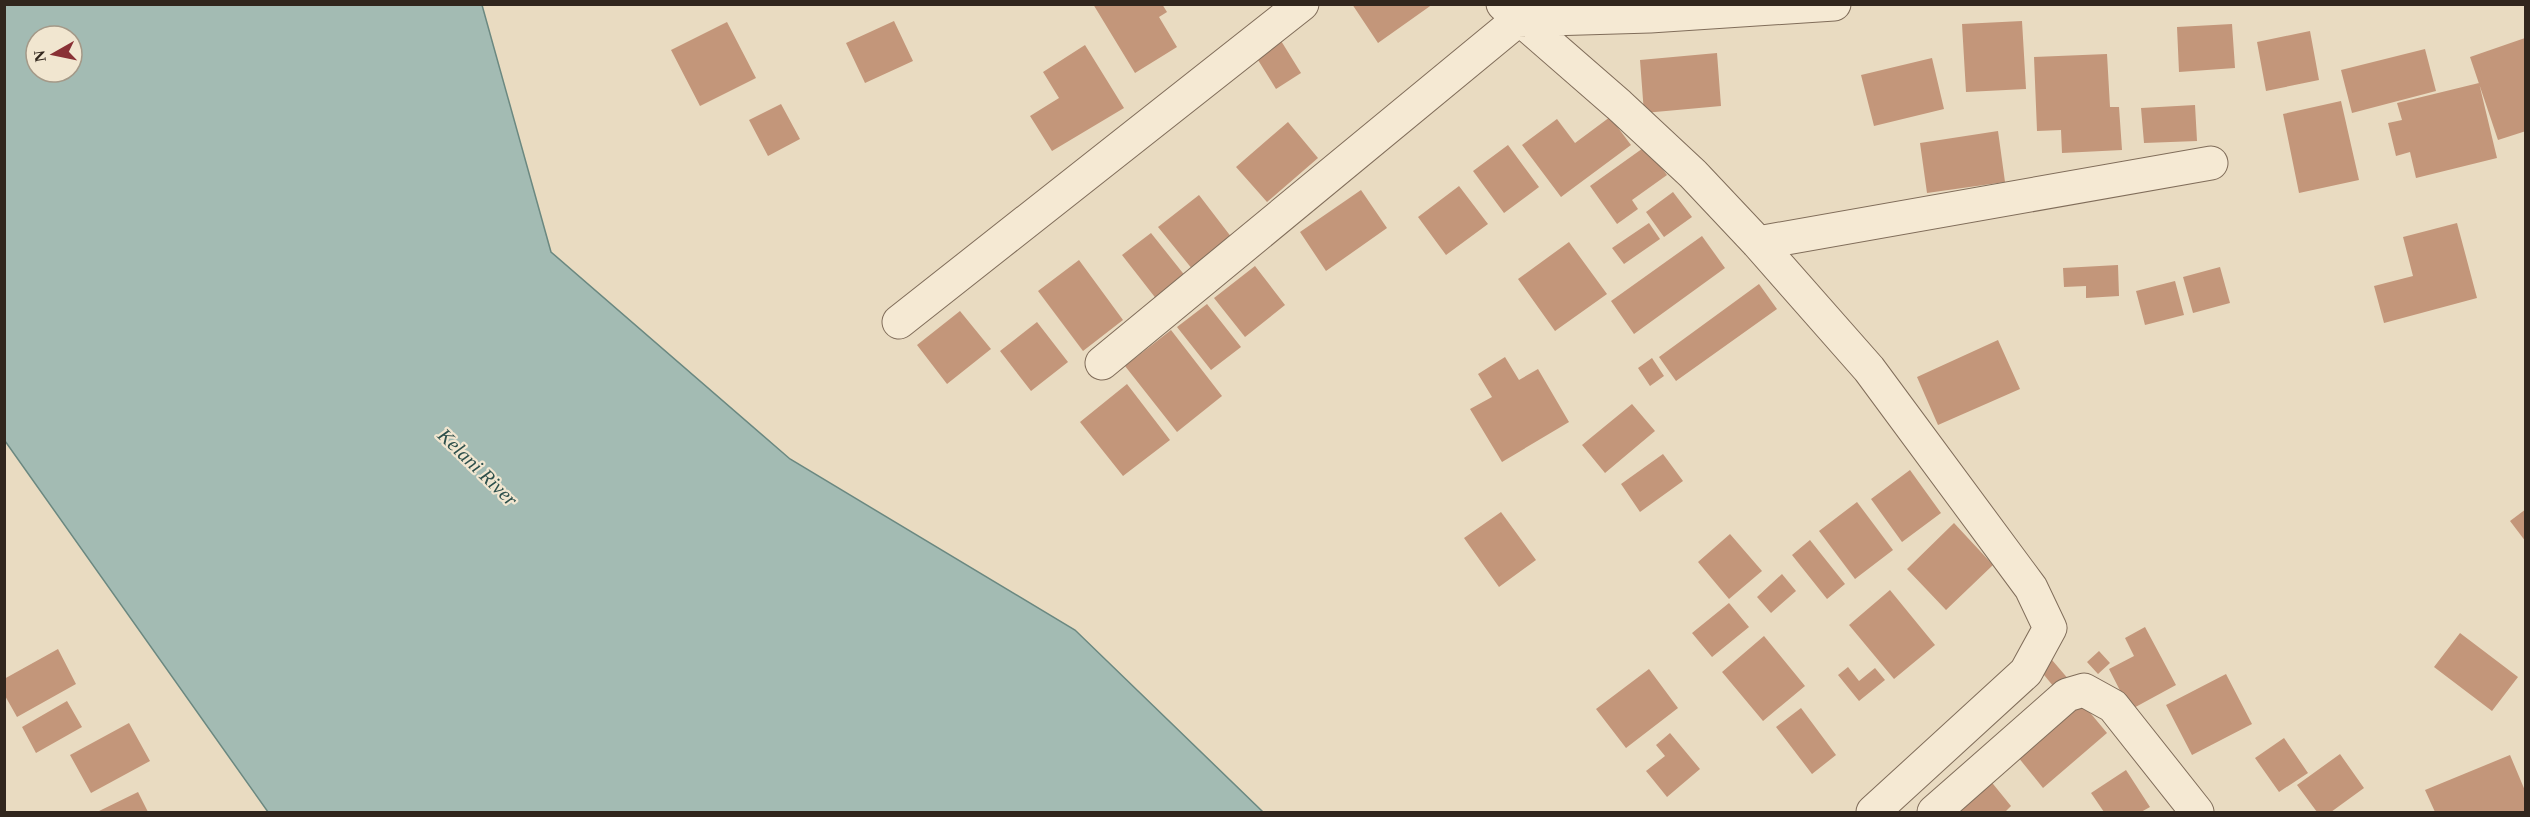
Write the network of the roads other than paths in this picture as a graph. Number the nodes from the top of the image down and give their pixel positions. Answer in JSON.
{"nodes":[{"id":1,"x":1302,"y":4,"type":"edge"},
{"id":2,"x":1834,"y":4,"type":"edge"},
{"id":3,"x":1510,"y":12,"type":"edge"},
{"id":4,"x":2211,"y":164,"type":"dead end"},
{"id":5,"x":1758,"y":243,"type":"junction"},
{"id":6,"x":899,"y":322,"type":"dead end"},
{"id":7,"x":1102,"y":363,"type":"dead end"},
{"id":8,"x":1873,"y":813,"type":"edge"},
{"id":9,"x":1934,"y":813,"type":"edge"},
{"id":10,"x":2197,"y":813,"type":"edge"}],
"edges":[{"from":1,"to":6,"type":"street"},
{"from":2,"to":3,"type":"street"},
{"from":3,"to":5,"type":"street"},
{"from":3,"to":7,"type":"street"},
{"from":4,"to":5,"type":"street"},
{"from":5,"to":8,"type":"street"},
{"from":9,"to":10,"type":"street"}]}
